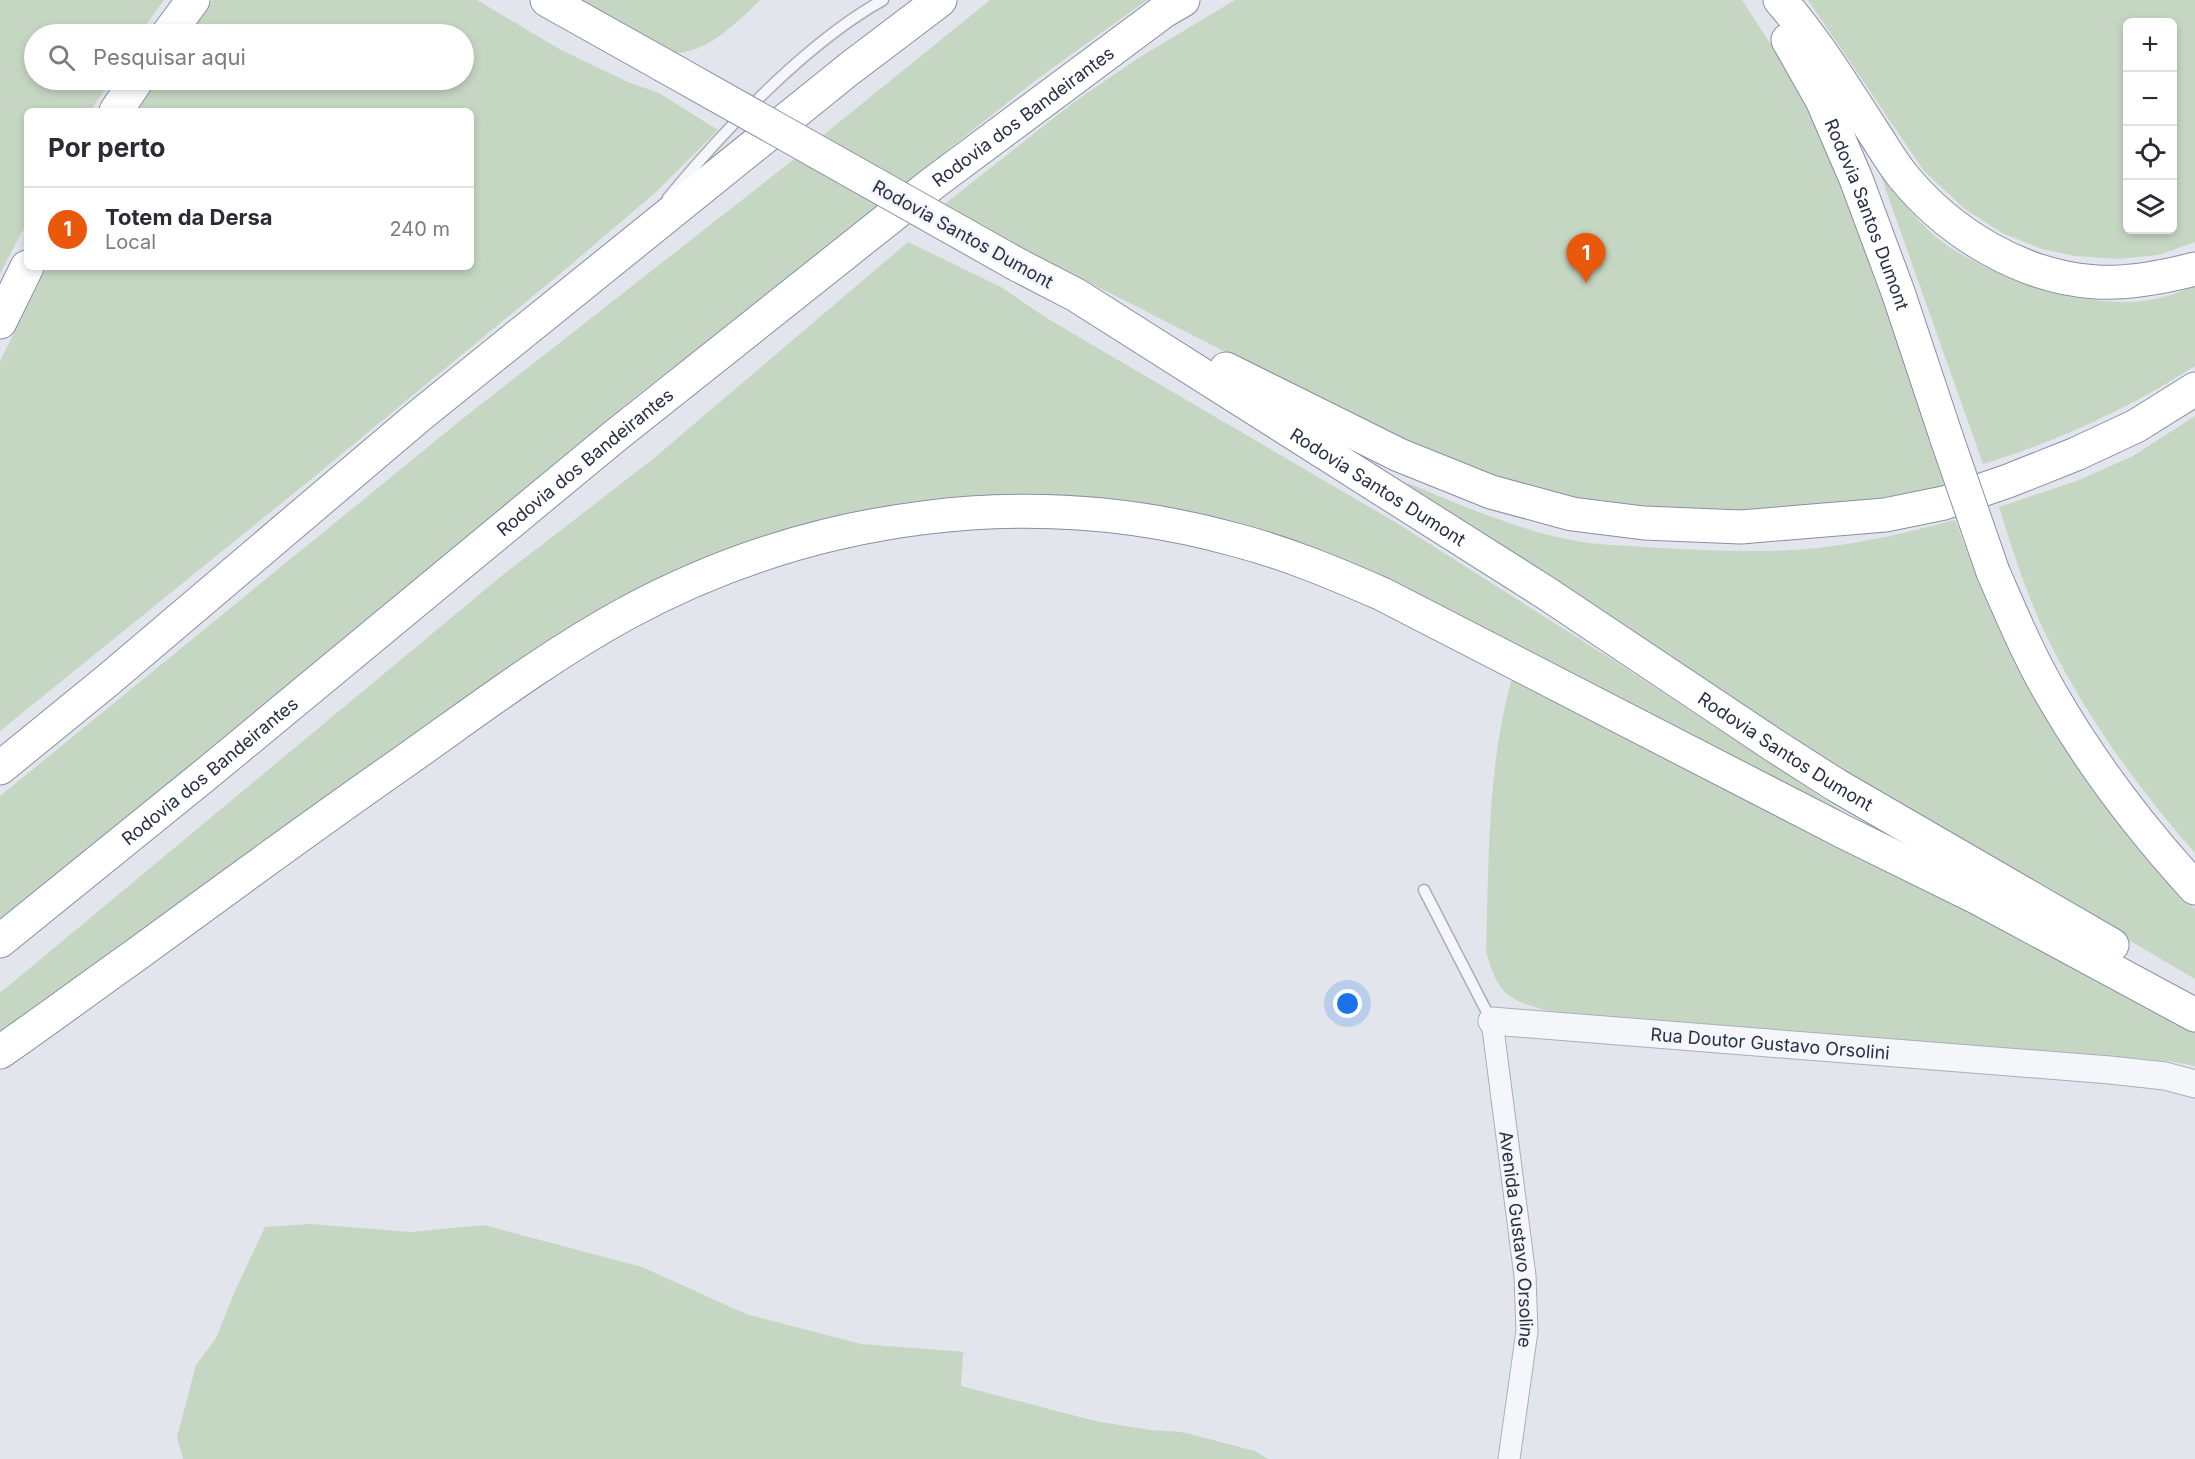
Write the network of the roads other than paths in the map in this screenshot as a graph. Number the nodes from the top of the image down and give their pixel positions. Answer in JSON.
{"nodes":[{"id":1,"x":547,"y":0,"type":"edge"},
{"id":2,"x":883,"y":0,"type":"edge"},
{"id":3,"x":940,"y":0,"type":"edge"},
{"id":4,"x":1183,"y":0,"type":"edge"},
{"id":5,"x":1765,"y":0,"type":"edge"},
{"id":6,"x":1780,"y":0,"type":"edge"},
{"id":7,"x":130,"y":90,"type":"edge"},
{"id":8,"x":118,"y":108,"type":"edge"},
{"id":9,"x":630,"y":247,"type":"junction"},
{"id":10,"x":2195,"y":269,"type":"edge"},
{"id":11,"x":26,"y":270,"type":"edge"},
{"id":12,"x":1076,"y":295,"type":"junction"},
{"id":13,"x":0,"y":322,"type":"edge"},
{"id":14,"x":2195,"y":388,"type":"edge"},
{"id":15,"x":0,"y":768,"type":"edge"},
{"id":16,"x":2195,"y":888,"type":"edge"},
{"id":17,"x":1424,"y":890,"type":"dead end"},
{"id":18,"x":0,"y":940,"type":"edge"},
{"id":19,"x":2195,"y":994,"type":"edge"},
{"id":20,"x":2195,"y":1015,"type":"edge"},
{"id":21,"x":1492,"y":1021,"type":"junction"},
{"id":22,"x":0,"y":1052,"type":"edge"},
{"id":23,"x":2195,"y":1084,"type":"edge"},
{"id":24,"x":1509,"y":1459,"type":"edge"}],
"edges":[{"from":1,"to":12,"type":"highway","name":"Rodovia Santos Dumont","bridge":true},
{"from":2,"to":9,"type":"lane"},
{"from":3,"to":9,"type":"highway"},
{"from":4,"to":18,"type":"highway","name":"Rodovia dos Bandeirantes"},
{"from":5,"to":16,"type":"highway","name":"Rodovia Santos Dumont","bridge":true},
{"from":6,"to":10,"type":"highway"},
{"from":7,"to":8,"type":"highway"},
{"from":9,"to":15,"type":"highway"},
{"from":11,"to":13,"type":"highway"},
{"from":12,"to":14,"type":"highway"},
{"from":12,"to":19,"type":"highway","name":"Rodovia Santos Dumont"},
{"from":17,"to":21,"type":"lane"},
{"from":20,"to":22,"type":"highway"},
{"from":21,"to":23,"type":"street","name":"Rua Doutor Gustavo Orsolini"},
{"from":21,"to":24,"type":"street","name":"Avenida Gustavo Orsoline"}]}
